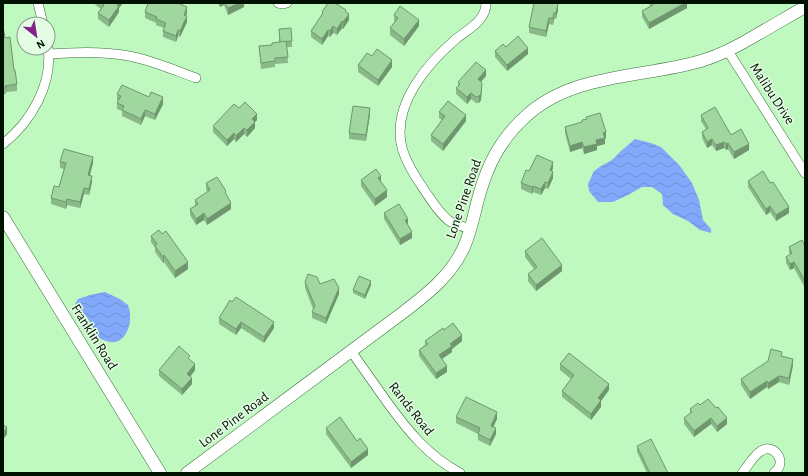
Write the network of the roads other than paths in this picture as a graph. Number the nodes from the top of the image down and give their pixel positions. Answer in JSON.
{"nodes":[{"id":1,"x":38,"y":3,"type":"edge"},
{"id":2,"x":278,"y":3,"type":"edge"},
{"id":3,"x":287,"y":3,"type":"edge"},
{"id":4,"x":486,"y":3,"type":"edge"},
{"id":5,"x":805,"y":7,"type":"edge"},
{"id":6,"x":41,"y":16,"type":"edge"},
{"id":7,"x":728,"y":50,"type":"junction"},
{"id":8,"x":56,"y":51,"type":"edge"},
{"id":9,"x":48,"y":56,"type":"edge"},
{"id":10,"x":196,"y":78,"type":"dead end"},
{"id":11,"x":3,"y":144,"type":"edge"},
{"id":12,"x":805,"y":173,"type":"edge"},
{"id":13,"x":3,"y":217,"type":"edge"},
{"id":14,"x":471,"y":229,"type":"junction"},
{"id":15,"x":351,"y":351,"type":"junction"},
{"id":16,"x":160,"y":473,"type":"edge"},
{"id":17,"x":187,"y":473,"type":"edge"},
{"id":18,"x":460,"y":473,"type":"edge"},
{"id":19,"x":742,"y":473,"type":"edge"},
{"id":20,"x":774,"y":473,"type":"edge"}],
"edges":[{"from":1,"to":6,"type":"street"},
{"from":2,"to":3,"type":"street"},
{"from":4,"to":14,"type":"street"},
{"from":5,"to":7,"type":"street","name":"Lone Pine Road"},
{"from":7,"to":12,"type":"street","name":"Malibu Drive"},
{"from":7,"to":14,"type":"street","name":"Lone Pine Road"},
{"from":8,"to":10,"type":"street"},
{"from":9,"to":11,"type":"street"},
{"from":13,"to":16,"type":"street","name":"Franklin Road"},
{"from":14,"to":15,"type":"street","name":"Lone Pine Road"},
{"from":15,"to":17,"type":"street","name":"Lone Pine Road"},
{"from":15,"to":18,"type":"street","name":"Rands Road"},
{"from":19,"to":20,"type":"street"}]}
